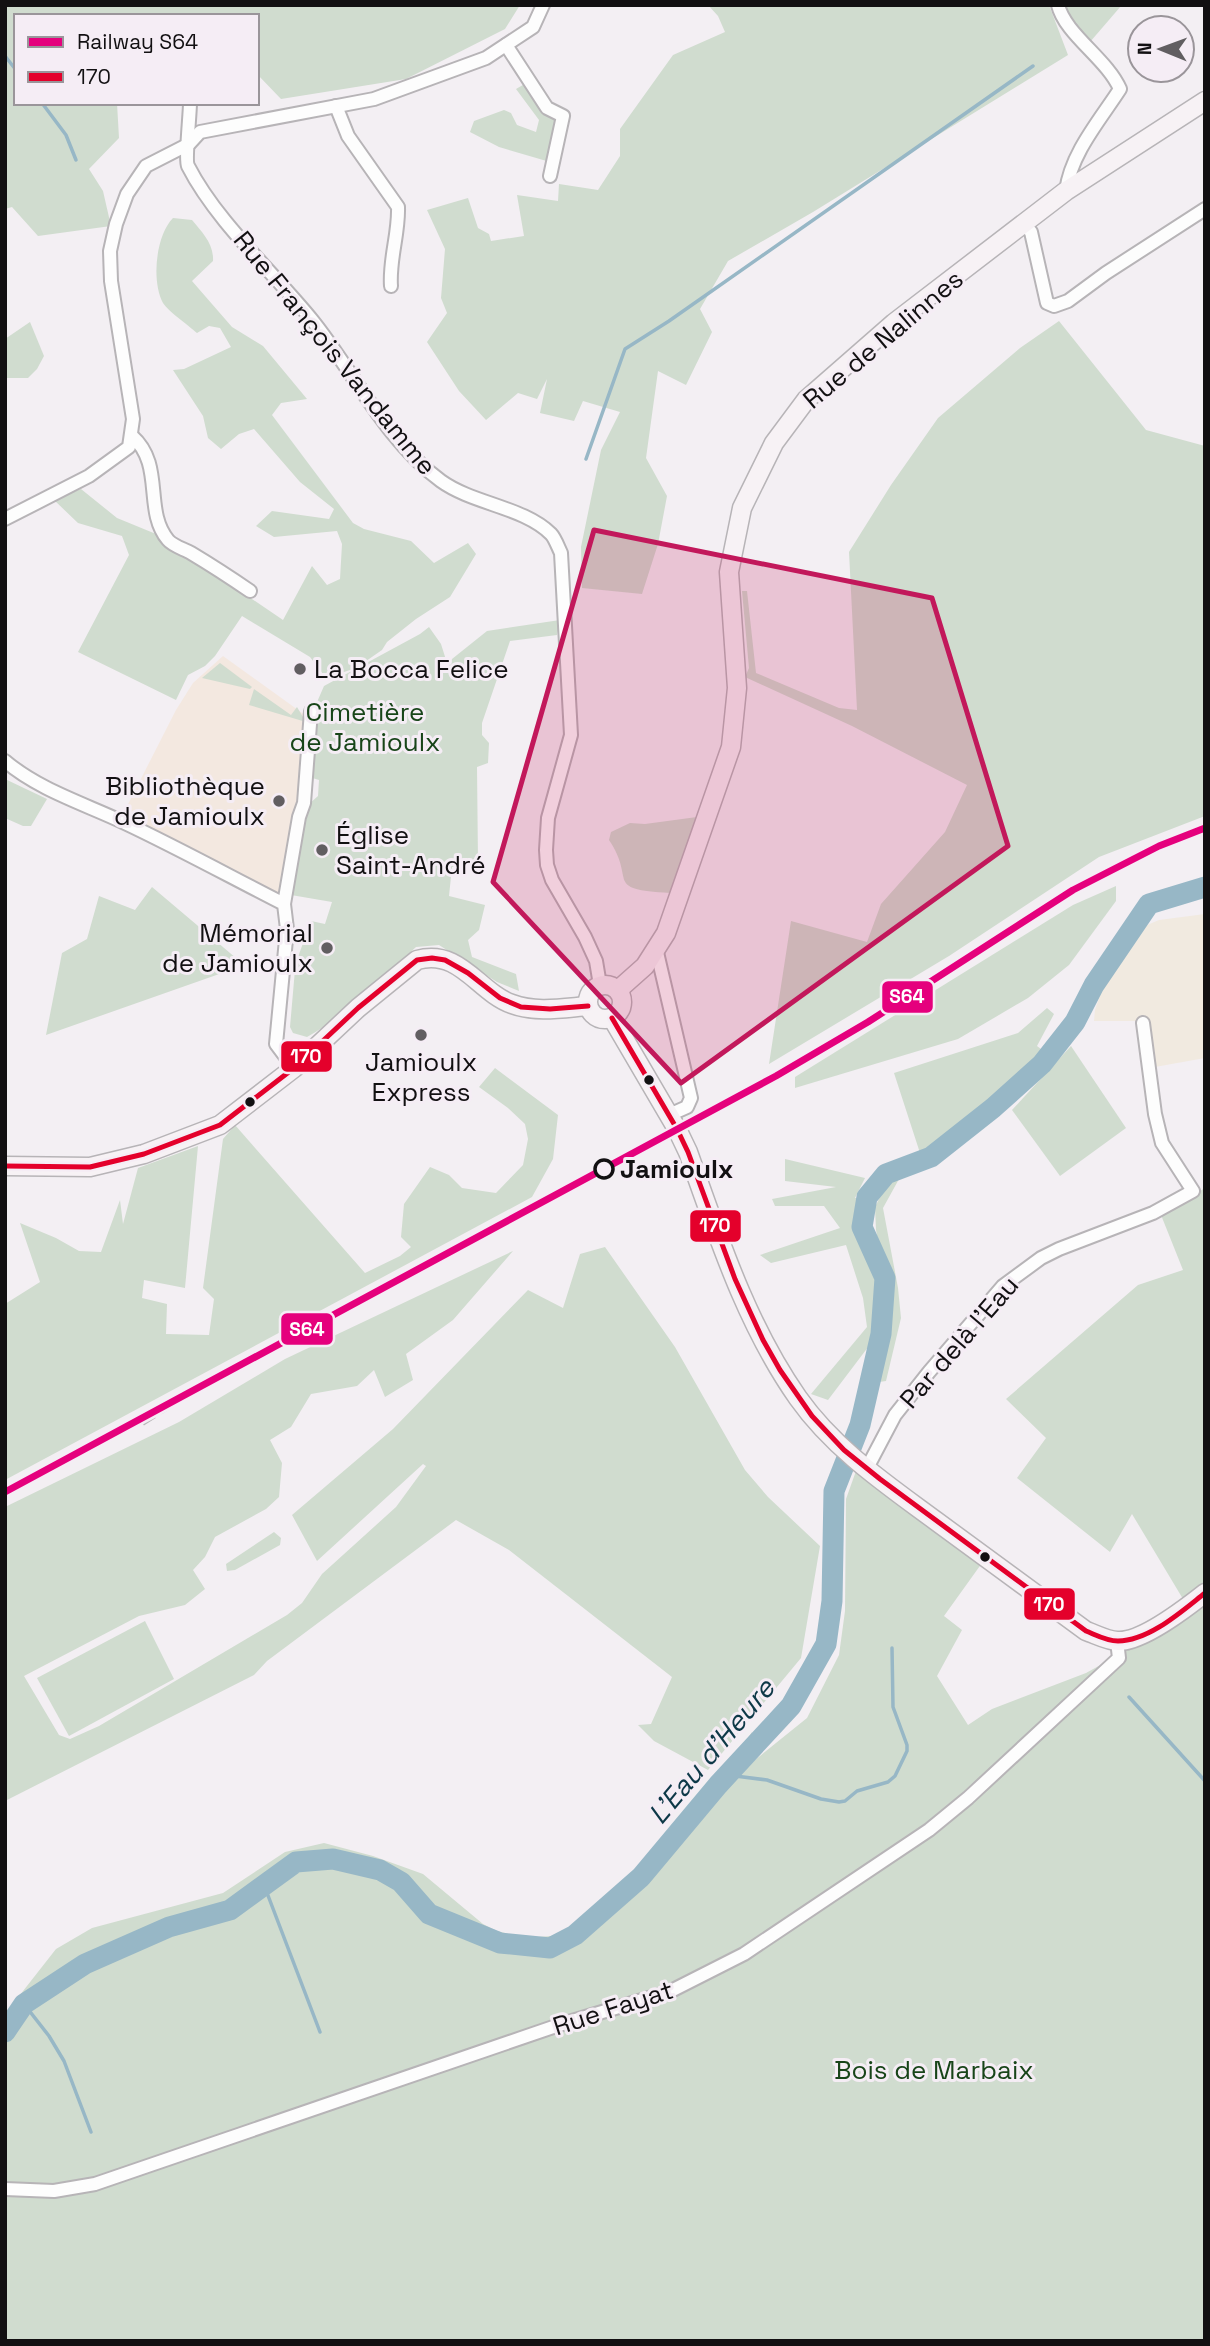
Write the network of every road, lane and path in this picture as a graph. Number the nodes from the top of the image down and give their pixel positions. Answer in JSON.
{"nodes":[{"id":1,"x":543,"y":5,"type":"edge"},
{"id":2,"x":1058,"y":5,"type":"edge"},
{"id":3,"x":506,"y":45,"type":"junction"},
{"id":4,"x":1205,"y":102,"type":"edge"},
{"id":5,"x":190,"y":105,"type":"edge"},
{"id":6,"x":336,"y":106,"type":"junction"},
{"id":7,"x":189,"y":144,"type":"junction"},
{"id":8,"x":550,"y":176,"type":"dead end"},
{"id":9,"x":1066,"y":191,"type":"junction"},
{"id":10,"x":1205,"y":209,"type":"edge"},
{"id":11,"x":1024,"y":224,"type":"junction"},
{"id":12,"x":391,"y":286,"type":"dead end"},
{"id":13,"x":132,"y":436,"type":"junction"},
{"id":14,"x":5,"y":519,"type":"edge"},
{"id":15,"x":250,"y":591,"type":"dead end"},
{"id":16,"x":311,"y":711,"type":"dead end"},
{"id":17,"x":5,"y":761,"type":"edge"},
{"id":18,"x":284,"y":904,"type":"junction"},
{"id":19,"x":656,"y":948,"type":"junction"},
{"id":20,"x":600,"y":985,"type":"junction"},
{"id":21,"x":618,"y":990,"type":"junction"},
{"id":22,"x":588,"y":1006,"type":"junction"},
{"id":23,"x":612,"y":1018,"type":"junction"},
{"id":24,"x":1143,"y":1023,"type":"dead end"},
{"id":25,"x":294,"y":1068,"type":"junction"},
{"id":26,"x":669,"y":1115,"type":"junction"},
{"id":27,"x":5,"y":1166,"type":"edge"},
{"id":28,"x":1199,"y":1187,"type":"edge"},
{"id":29,"x":864,"y":1468,"type":"junction"},
{"id":30,"x":1205,"y":1593,"type":"edge"},
{"id":31,"x":1117,"y":1641,"type":"junction"},
{"id":32,"x":5,"y":2189,"type":"edge"}],
"edges":[{"from":1,"to":3,"type":"street"},
{"from":2,"to":9,"type":"street"},
{"from":3,"to":6,"type":"street"},
{"from":3,"to":8,"type":"street"},
{"from":4,"to":9,"type":"street","name":"Rue de Nalinnes"},
{"from":5,"to":7,"type":"street","name":"Rue François Vandamme"},
{"from":6,"to":7,"type":"street"},
{"from":6,"to":12,"type":"street"},
{"from":7,"to":13,"type":"street"},
{"from":7,"to":20,"type":"street","name":"Rue François Vandamme"},
{"from":9,"to":11,"type":"street","name":"Rue de Nalinnes"},
{"from":10,"to":11,"type":"street"},
{"from":11,"to":19,"type":"street","name":"Rue de Nalinnes"},
{"from":13,"to":14,"type":"street"},
{"from":13,"to":15,"type":"street"},
{"from":16,"to":18,"type":"street"},
{"from":17,"to":18,"type":"street"},
{"from":18,"to":25,"type":"street"},
{"from":19,"to":21,"type":"street","name":"Rue de Nalinnes"},
{"from":19,"to":26,"type":"street"},
{"from":20,"to":21,"type":"street"},
{"from":20,"to":22,"type":"street"},
{"from":21,"to":23,"type":"street"},
{"from":22,"to":23,"type":"street"},
{"from":22,"to":25,"type":"street"},
{"from":23,"to":26,"type":"street"},
{"from":24,"to":28,"type":"street","name":"Par delà l'Eau"},
{"from":25,"to":27,"type":"street"},
{"from":26,"to":29,"type":"street"},
{"from":28,"to":29,"type":"street","name":"Par delà l'Eau"},
{"from":29,"to":31,"type":"street"},
{"from":30,"to":31,"type":"street"},
{"from":31,"to":32,"type":"street","name":"Rue Fayat"}]}
